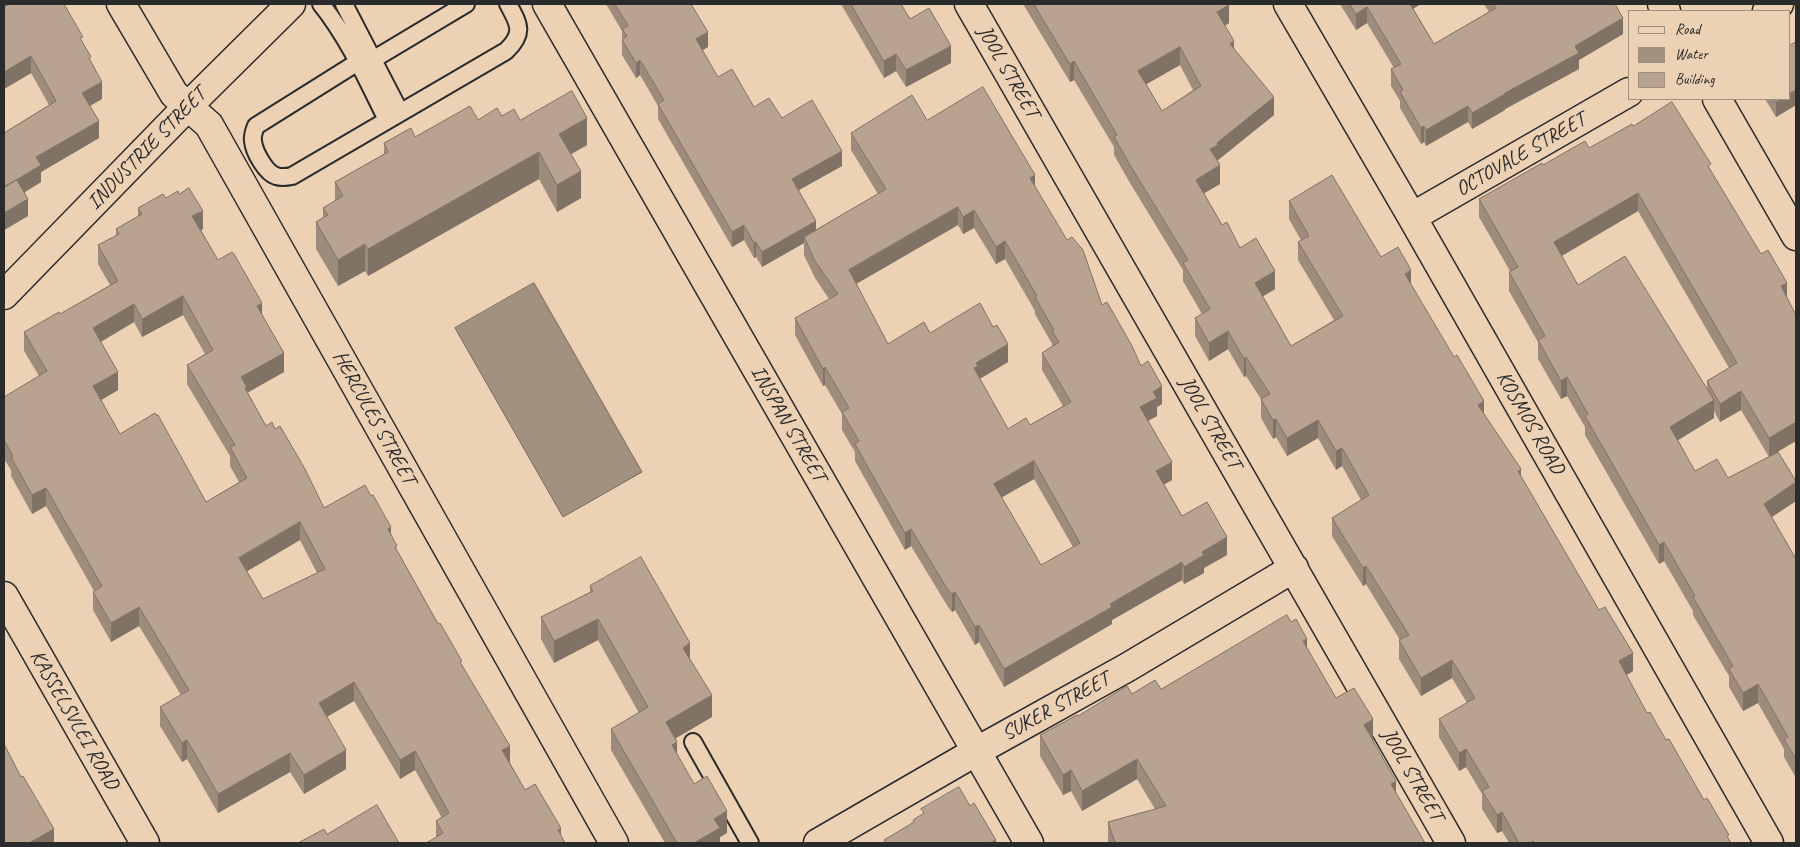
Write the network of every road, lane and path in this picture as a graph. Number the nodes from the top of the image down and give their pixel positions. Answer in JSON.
{"nodes":[{"id":1,"x":122,"y":4,"type":"edge"},
{"id":2,"x":291,"y":4,"type":"edge"},
{"id":3,"x":321,"y":4,"type":"edge"},
{"id":4,"x":344,"y":4,"type":"edge"},
{"id":5,"x":466,"y":4,"type":"edge"},
{"id":6,"x":508,"y":4,"type":"edge"},
{"id":7,"x":547,"y":4,"type":"edge"},
{"id":8,"x":969,"y":4,"type":"edge"},
{"id":9,"x":1288,"y":4,"type":"edge"},
{"id":10,"x":366,"y":61,"type":"junction"},
{"id":11,"x":1628,"y":93,"type":"edge"},
{"id":12,"x":1718,"y":100,"type":"edge"},
{"id":13,"x":188,"y":106,"type":"junction"},
{"id":14,"x":394,"y":116,"type":"junction"},
{"id":15,"x":1412,"y":217,"type":"junction"},
{"id":16,"x":1796,"y":236,"type":"edge"},
{"id":17,"x":4,"y":295,"type":"edge"},
{"id":18,"x":1294,"y":568,"type":"junction"},
{"id":19,"x":4,"y":596,"type":"edge"},
{"id":20,"x":693,"y":742,"type":"dead end"},
{"id":21,"x":977,"y":751,"type":"junction"},
{"id":22,"x":145,"y":843,"type":"edge"},
{"id":23,"x":614,"y":843,"type":"edge"},
{"id":24,"x":750,"y":843,"type":"edge"},
{"id":25,"x":818,"y":843,"type":"edge"},
{"id":26,"x":1029,"y":843,"type":"edge"},
{"id":27,"x":1451,"y":843,"type":"edge"},
{"id":28,"x":1770,"y":843,"type":"edge"}],
"edges":[{"from":1,"to":13,"type":"street","name":"HERCULES STREET"},
{"from":2,"to":13,"type":"street","name":"INDUSTRIE STREET"},
{"from":3,"to":10,"type":"lane"},
{"from":4,"to":10,"type":"lane"},
{"from":5,"to":10,"type":"lane"},
{"from":6,"to":14,"type":"lane"},
{"from":7,"to":21,"type":"street","name":"INSPAN STREET"},
{"from":8,"to":18,"type":"street","name":"JOOL STREET"},
{"from":9,"to":15,"type":"street","name":"KOSMOS ROAD"},
{"from":10,"to":14,"type":"lane"},
{"from":10,"to":14,"type":"lane"},
{"from":11,"to":15,"type":"street","name":"OCTOVALE STREET"},
{"from":12,"to":16,"type":"street"},
{"from":13,"to":17,"type":"street","name":"INDUSTRIE STREET"},
{"from":13,"to":23,"type":"street","name":"HERCULES STREET"},
{"from":15,"to":28,"type":"street","name":"KOSMOS ROAD"},
{"from":18,"to":21,"type":"street","name":"SUKER STREET"},
{"from":18,"to":27,"type":"street","name":"JOOL STREET"},
{"from":19,"to":22,"type":"street","name":"KASSELSVLEI ROAD"},
{"from":20,"to":24,"type":"lane"},
{"from":21,"to":25,"type":"street","name":"SUKER STREET"},
{"from":21,"to":26,"type":"street","name":"INSPAN STREET"}]}
